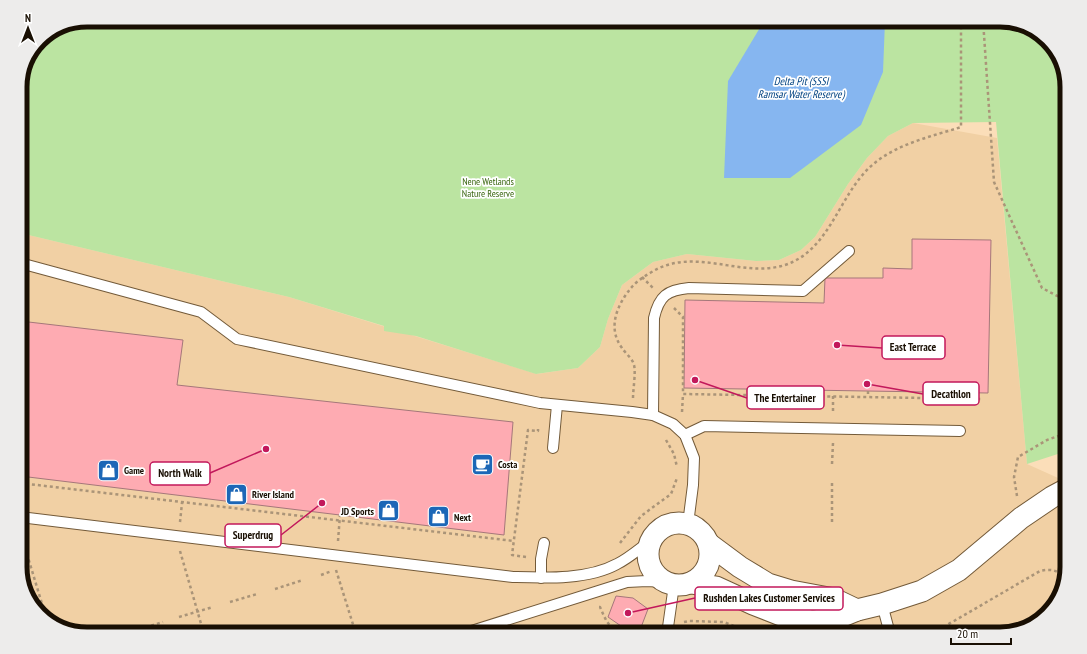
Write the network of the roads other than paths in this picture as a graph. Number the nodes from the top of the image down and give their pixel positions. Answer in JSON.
{"nodes":[{"id":1,"x":849,"y":251,"type":"dead end"},
{"id":2,"x":27,"y":265,"type":"edge"},
{"id":3,"x":558,"y":404,"type":"junction"},
{"id":4,"x":653,"y":415,"type":"junction"},
{"id":5,"x":960,"y":431,"type":"dead end"},
{"id":6,"x":685,"y":435,"type":"junction"},
{"id":7,"x":553,"y":448,"type":"dead end"},
{"id":8,"x":1060,"y":493,"type":"edge"},
{"id":9,"x":27,"y":519,"type":"edge"},
{"id":10,"x":688,"y":524,"type":"junction"},
{"id":11,"x":650,"y":541,"type":"junction"},
{"id":12,"x":544,"y":543,"type":"dead end"},
{"id":13,"x":709,"y":544,"type":"junction"},
{"id":14,"x":541,"y":578,"type":"junction"},
{"id":15,"x":676,"y":583,"type":"junction"},
{"id":16,"x":882,"y":604,"type":"junction"},
{"id":17,"x":857,"y":610,"type":"junction"},
{"id":18,"x":484,"y":627,"type":"edge"},
{"id":19,"x":668,"y":627,"type":"edge"},
{"id":20,"x":888,"y":627,"type":"edge"}],
"edges":[{"from":1,"to":4,"type":"lane"},
{"from":2,"to":3,"type":"lane"},
{"from":3,"to":4,"type":"lane"},
{"from":3,"to":7,"type":"lane"},
{"from":4,"to":6,"type":"lane"},
{"from":5,"to":6,"type":"lane"},
{"from":6,"to":10,"type":"lane"},
{"from":8,"to":16,"type":"street"},
{"from":9,"to":14,"type":"lane"},
{"from":10,"to":11,"type":"street"},
{"from":10,"to":13,"type":"street"},
{"from":11,"to":14,"type":"lane"},
{"from":11,"to":15,"type":"street"},
{"from":12,"to":14,"type":"lane"},
{"from":13,"to":15,"type":"street"},
{"from":13,"to":17,"type":"street"},
{"from":15,"to":17,"type":"street"},
{"from":15,"to":18,"type":"lane"},
{"from":15,"to":19,"type":"lane"},
{"from":16,"to":17,"type":"street"},
{"from":16,"to":20,"type":"lane"}]}
